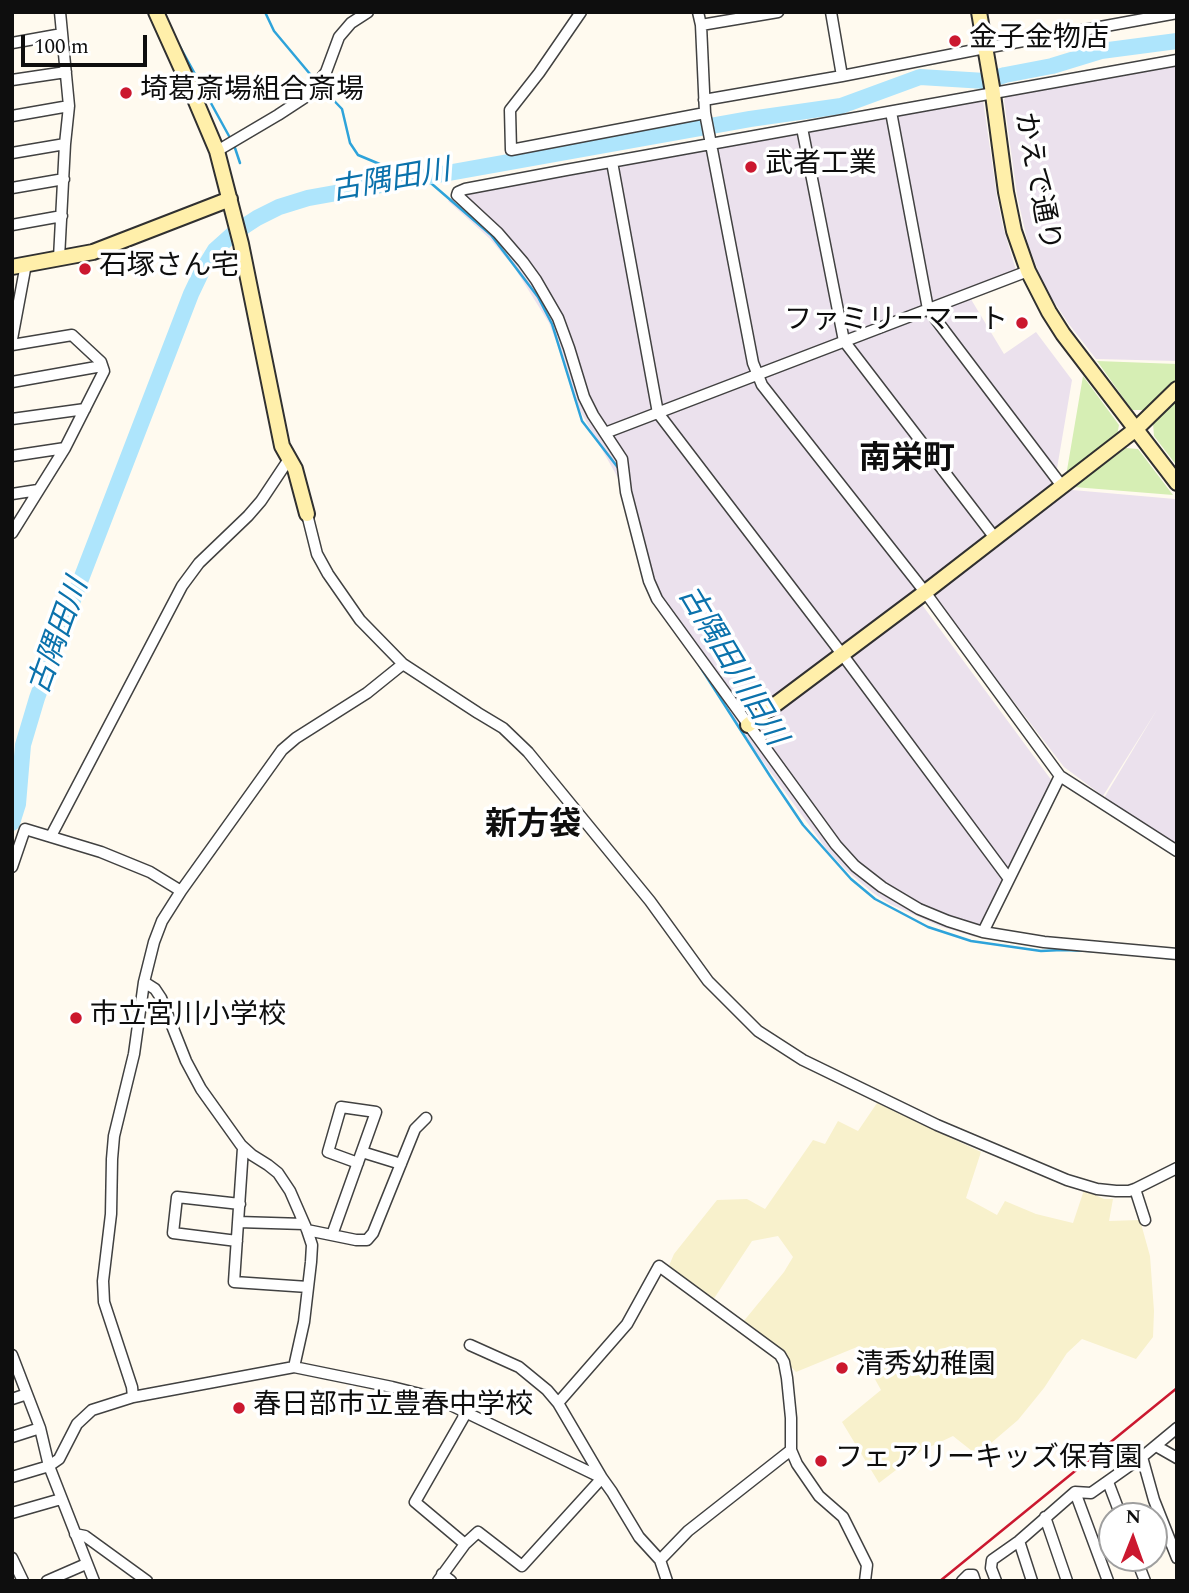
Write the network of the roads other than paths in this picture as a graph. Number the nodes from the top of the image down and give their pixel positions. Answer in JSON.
{"nodes":[{"id":1,"x":60,"y":12,"type":"edge"},
{"id":2,"x":156,"y":12,"type":"edge"},
{"id":3,"x":368,"y":12,"type":"edge"},
{"id":4,"x":580,"y":12,"type":"edge"},
{"id":5,"x":698,"y":12,"type":"edge"},
{"id":6,"x":778,"y":12,"type":"edge"},
{"id":7,"x":831,"y":12,"type":"edge"},
{"id":8,"x":979,"y":12,"type":"edge"},
{"id":9,"x":1177,"y":13,"type":"edge"},
{"id":10,"x":701,"y":25,"type":"junction"},
{"id":11,"x":62,"y":34,"type":"junction"},
{"id":12,"x":12,"y":43,"type":"edge"},
{"id":13,"x":986,"y":51,"type":"junction"},
{"id":14,"x":1177,"y":60,"type":"edge"},
{"id":15,"x":66,"y":72,"type":"junction"},
{"id":16,"x":842,"y":76,"type":"junction"},
{"id":17,"x":12,"y":80,"type":"edge"},
{"id":18,"x":992,"y":91,"type":"junction"},
{"id":19,"x":704,"y":100,"type":"junction"},
{"id":20,"x":69,"y":106,"type":"junction"},
{"id":21,"x":705,"y":113,"type":"junction"},
{"id":22,"x":891,"y":113,"type":"junction"},
{"id":23,"x":12,"y":116,"type":"edge"},
{"id":24,"x":803,"y":128,"type":"junction"},
{"id":25,"x":711,"y":140,"type":"junction"},
{"id":26,"x":65,"y":144,"type":"junction"},
{"id":27,"x":217,"y":151,"type":"junction"},
{"id":28,"x":12,"y":153,"type":"edge"},
{"id":29,"x":612,"y":162,"type":"junction"},
{"id":30,"x":64,"y":179,"type":"junction"},
{"id":31,"x":12,"y":188,"type":"edge"},
{"id":32,"x":230,"y":200,"type":"junction"},
{"id":33,"x":62,"y":216,"type":"junction"},
{"id":34,"x":12,"y":225,"type":"edge"},
{"id":35,"x":59,"y":258,"type":"junction"},
{"id":36,"x":19,"y":266,"type":"edge"},
{"id":37,"x":1028,"y":271,"type":"junction"},
{"id":38,"x":15,"y":307,"type":"edge"},
{"id":39,"x":928,"y":309,"type":"junction"},
{"id":40,"x":12,"y":339,"type":"edge"},
{"id":41,"x":844,"y":341,"type":"junction"},
{"id":42,"x":12,"y":345,"type":"edge"},
{"id":43,"x":102,"y":366,"type":"junction"},
{"id":44,"x":757,"y":375,"type":"junction"},
{"id":45,"x":12,"y":382,"type":"edge"},
{"id":46,"x":1177,"y":389,"type":"edge"},
{"id":47,"x":85,"y":409,"type":"junction"},
{"id":48,"x":658,"y":413,"type":"junction"},
{"id":49,"x":12,"y":419,"type":"edge"},
{"id":50,"x":1136,"y":429,"type":"junction"},
{"id":51,"x":605,"y":433,"type":"junction"},
{"id":52,"x":65,"y":448,"type":"junction"},
{"id":53,"x":12,"y":456,"type":"edge"},
{"id":54,"x":289,"y":458,"type":"junction"},
{"id":55,"x":1177,"y":483,"type":"edge"},
{"id":56,"x":1062,"y":486,"type":"junction"},
{"id":57,"x":38,"y":491,"type":"junction"},
{"id":58,"x":12,"y":494,"type":"edge"},
{"id":59,"x":307,"y":514,"type":"joint"},
{"id":60,"x":12,"y":533,"type":"edge"},
{"id":61,"x":995,"y":538,"type":"junction"},
{"id":62,"x":925,"y":592,"type":"junction"},
{"id":63,"x":842,"y":654,"type":"junction"},
{"id":64,"x":403,"y":664,"type":"junction"},
{"id":65,"x":748,"y":725,"type":"junction"},
{"id":66,"x":1060,"y":776,"type":"junction"},
{"id":67,"x":51,"y":836,"type":"junction"},
{"id":68,"x":1177,"y":851,"type":"edge"},
{"id":69,"x":12,"y":867,"type":"edge"},
{"id":70,"x":1009,"y":879,"type":"junction"},
{"id":71,"x":181,"y":891,"type":"junction"},
{"id":72,"x":983,"y":932,"type":"junction"},
{"id":73,"x":1177,"y":954,"type":"edge"},
{"id":74,"x":144,"y":982,"type":"junction"},
{"id":75,"x":426,"y":1118,"type":"dead end"},
{"id":76,"x":243,"y":1148,"type":"junction"},
{"id":77,"x":362,"y":1152,"type":"junction"},
{"id":78,"x":358,"y":1163,"type":"junction"},
{"id":79,"x":401,"y":1164,"type":"junction"},
{"id":80,"x":1177,"y":1168,"type":"edge"},
{"id":81,"x":1135,"y":1189,"type":"junction"},
{"id":82,"x":240,"y":1204,"type":"junction"},
{"id":83,"x":1146,"y":1220,"type":"dead end"},
{"id":84,"x":238,"y":1222,"type":"junction"},
{"id":85,"x":306,"y":1227,"type":"junction"},
{"id":86,"x":332,"y":1235,"type":"junction"},
{"id":87,"x":237,"y":1241,"type":"junction"},
{"id":88,"x":309,"y":1287,"type":"junction"},
{"id":89,"x":470,"y":1345,"type":"dead end"},
{"id":90,"x":13,"y":1358,"type":"edge"},
{"id":91,"x":294,"y":1367,"type":"junction"},
{"id":92,"x":27,"y":1394,"type":"junction"},
{"id":93,"x":134,"y":1397,"type":"junction"},
{"id":94,"x":12,"y":1399,"type":"edge"},
{"id":95,"x":558,"y":1403,"type":"junction"},
{"id":96,"x":466,"y":1413,"type":"junction"},
{"id":97,"x":40,"y":1428,"type":"junction"},
{"id":98,"x":1177,"y":1428,"type":"edge"},
{"id":99,"x":12,"y":1437,"type":"edge"},
{"id":100,"x":1156,"y":1446,"type":"junction"},
{"id":101,"x":791,"y":1450,"type":"junction"},
{"id":102,"x":1142,"y":1457,"type":"junction"},
{"id":103,"x":1177,"y":1458,"type":"edge"},
{"id":104,"x":49,"y":1466,"type":"junction"},
{"id":105,"x":12,"y":1477,"type":"edge"},
{"id":106,"x":601,"y":1478,"type":"junction"},
{"id":107,"x":1108,"y":1482,"type":"junction"},
{"id":108,"x":1074,"y":1492,"type":"junction"},
{"id":109,"x":61,"y":1499,"type":"junction"},
{"id":110,"x":1116,"y":1502,"type":"edge"},
{"id":111,"x":12,"y":1513,"type":"edge"},
{"id":112,"x":1045,"y":1517,"type":"junction"},
{"id":113,"x":75,"y":1534,"type":"junction"},
{"id":114,"x":1019,"y":1541,"type":"junction"},
{"id":115,"x":466,"y":1544,"type":"junction"},
{"id":116,"x":12,"y":1558,"type":"edge"},
{"id":117,"x":1177,"y":1558,"type":"edge"},
{"id":118,"x":660,"y":1560,"type":"junction"},
{"id":119,"x":86,"y":1564,"type":"junction"},
{"id":120,"x":440,"y":1578,"type":"edge"},
{"id":121,"x":23,"y":1581,"type":"edge"},
{"id":122,"x":47,"y":1581,"type":"edge"},
{"id":123,"x":94,"y":1581,"type":"edge"},
{"id":124,"x":147,"y":1581,"type":"edge"},
{"id":125,"x":451,"y":1581,"type":"edge"},
{"id":126,"x":667,"y":1581,"type":"edge"},
{"id":127,"x":865,"y":1581,"type":"edge"},
{"id":128,"x":962,"y":1581,"type":"edge"},
{"id":129,"x":975,"y":1581,"type":"edge"},
{"id":130,"x":996,"y":1581,"type":"edge"},
{"id":131,"x":1032,"y":1581,"type":"edge"},
{"id":132,"x":1067,"y":1581,"type":"edge"},
{"id":133,"x":1108,"y":1581,"type":"edge"}],
"edges":[{"from":1,"to":11,"type":"street"},
{"from":2,"to":27,"type":"street"},
{"from":3,"to":27,"type":"street"},
{"from":4,"to":21,"type":"street"},
{"from":5,"to":10,"type":"street"},
{"from":6,"to":10,"type":"street"},
{"from":7,"to":16,"type":"street"},
{"from":8,"to":13,"type":"street","name":"かえで通り"},
{"from":9,"to":13,"type":"street"},
{"from":10,"to":19,"type":"street"},
{"from":11,"to":12,"type":"street"},
{"from":11,"to":15,"type":"street"},
{"from":13,"to":16,"type":"street"},
{"from":13,"to":18,"type":"street","name":"かえで通り"},
{"from":14,"to":18,"type":"street"},
{"from":15,"to":17,"type":"street"},
{"from":15,"to":20,"type":"street"},
{"from":16,"to":19,"type":"street"},
{"from":18,"to":22,"type":"street"},
{"from":18,"to":37,"type":"street","name":"かえで通り"},
{"from":19,"to":21,"type":"street"},
{"from":20,"to":23,"type":"street"},
{"from":20,"to":26,"type":"street"},
{"from":21,"to":25,"type":"street"},
{"from":22,"to":24,"type":"street"},
{"from":22,"to":39,"type":"street"},
{"from":24,"to":25,"type":"street"},
{"from":24,"to":41,"type":"street"},
{"from":25,"to":29,"type":"street"},
{"from":25,"to":44,"type":"street"},
{"from":26,"to":28,"type":"street"},
{"from":26,"to":30,"type":"street"},
{"from":27,"to":32,"type":"street"},
{"from":29,"to":48,"type":"street"},
{"from":29,"to":51,"type":"street"},
{"from":30,"to":31,"type":"street"},
{"from":30,"to":33,"type":"street"},
{"from":32,"to":35,"type":"street"},
{"from":32,"to":54,"type":"street"},
{"from":33,"to":34,"type":"street"},
{"from":33,"to":35,"type":"street"},
{"from":35,"to":36,"type":"street"},
{"from":36,"to":38,"type":"street"},
{"from":37,"to":39,"type":"street"},
{"from":37,"to":50,"type":"street","name":"かえで通り"},
{"from":38,"to":40,"type":"street"},
{"from":39,"to":41,"type":"street"},
{"from":39,"to":56,"type":"street"},
{"from":41,"to":44,"type":"street"},
{"from":41,"to":61,"type":"street"},
{"from":42,"to":43,"type":"street"},
{"from":43,"to":45,"type":"street"},
{"from":43,"to":47,"type":"street"},
{"from":44,"to":48,"type":"street"},
{"from":44,"to":62,"type":"street"},
{"from":46,"to":50,"type":"street"},
{"from":47,"to":49,"type":"street"},
{"from":47,"to":52,"type":"street"},
{"from":48,"to":51,"type":"street"},
{"from":48,"to":63,"type":"street"},
{"from":50,"to":55,"type":"street","name":"かえで通り"},
{"from":50,"to":56,"type":"street"},
{"from":51,"to":65,"type":"street"},
{"from":52,"to":53,"type":"street"},
{"from":52,"to":57,"type":"street"},
{"from":54,"to":59,"type":"street"},
{"from":54,"to":67,"type":"street"},
{"from":56,"to":61,"type":"street"},
{"from":57,"to":58,"type":"street"},
{"from":57,"to":60,"type":"street"},
{"from":59,"to":64,"type":"street"},
{"from":61,"to":62,"type":"street"},
{"from":62,"to":63,"type":"street"},
{"from":62,"to":66,"type":"street"},
{"from":63,"to":65,"type":"street"},
{"from":63,"to":70,"type":"street"},
{"from":64,"to":71,"type":"street"},
{"from":64,"to":81,"type":"street"},
{"from":65,"to":72,"type":"street"},
{"from":66,"to":68,"type":"street"},
{"from":66,"to":70,"type":"street"},
{"from":67,"to":69,"type":"street"},
{"from":67,"to":71,"type":"street"},
{"from":70,"to":72,"type":"street"},
{"from":71,"to":74,"type":"street"},
{"from":72,"to":73,"type":"street"},
{"from":74,"to":76,"type":"street"},
{"from":74,"to":93,"type":"street"},
{"from":75,"to":79,"type":"street"},
{"from":76,"to":82,"type":"street"},
{"from":76,"to":85,"type":"street"},
{"from":77,"to":78,"type":"street"},
{"from":77,"to":78,"type":"street"},
{"from":77,"to":79,"type":"street"},
{"from":78,"to":86,"type":"street"},
{"from":79,"to":86,"type":"street"},
{"from":80,"to":81,"type":"street"},
{"from":81,"to":83,"type":"street"},
{"from":82,"to":84,"type":"street"},
{"from":82,"to":87,"type":"street"},
{"from":84,"to":85,"type":"street"},
{"from":84,"to":87,"type":"street"},
{"from":85,"to":86,"type":"street"},
{"from":85,"to":88,"type":"street"},
{"from":87,"to":88,"type":"street"},
{"from":88,"to":91,"type":"street"},
{"from":89,"to":95,"type":"street"},
{"from":90,"to":92,"type":"street"},
{"from":91,"to":93,"type":"street"},
{"from":91,"to":96,"type":"street"},
{"from":92,"to":94,"type":"street"},
{"from":92,"to":97,"type":"street"},
{"from":93,"to":104,"type":"street"},
{"from":95,"to":101,"type":"street"},
{"from":95,"to":106,"type":"street"},
{"from":96,"to":106,"type":"street"},
{"from":96,"to":115,"type":"street"},
{"from":97,"to":99,"type":"street"},
{"from":97,"to":104,"type":"street"},
{"from":98,"to":100,"type":"street"},
{"from":100,"to":102,"type":"street"},
{"from":100,"to":103,"type":"street"},
{"from":101,"to":118,"type":"street"},
{"from":101,"to":127,"type":"street"},
{"from":102,"to":107,"type":"street"},
{"from":102,"to":117,"type":"street"},
{"from":104,"to":105,"type":"street"},
{"from":104,"to":109,"type":"street"},
{"from":106,"to":115,"type":"street"},
{"from":106,"to":118,"type":"street"},
{"from":107,"to":108,"type":"street"},
{"from":107,"to":110,"type":"street"},
{"from":108,"to":112,"type":"street"},
{"from":108,"to":133,"type":"street"},
{"from":109,"to":111,"type":"street"},
{"from":109,"to":113,"type":"street"},
{"from":112,"to":114,"type":"street"},
{"from":112,"to":132,"type":"street"},
{"from":113,"to":119,"type":"street"},
{"from":113,"to":124,"type":"street"},
{"from":114,"to":130,"type":"street"},
{"from":114,"to":131,"type":"street"},
{"from":115,"to":120,"type":"street"},
{"from":116,"to":121,"type":"street"},
{"from":118,"to":126,"type":"street"},
{"from":119,"to":122,"type":"street"},
{"from":119,"to":123,"type":"street"},
{"from":120,"to":125,"type":"street"},
{"from":128,"to":129,"type":"street"}]}
